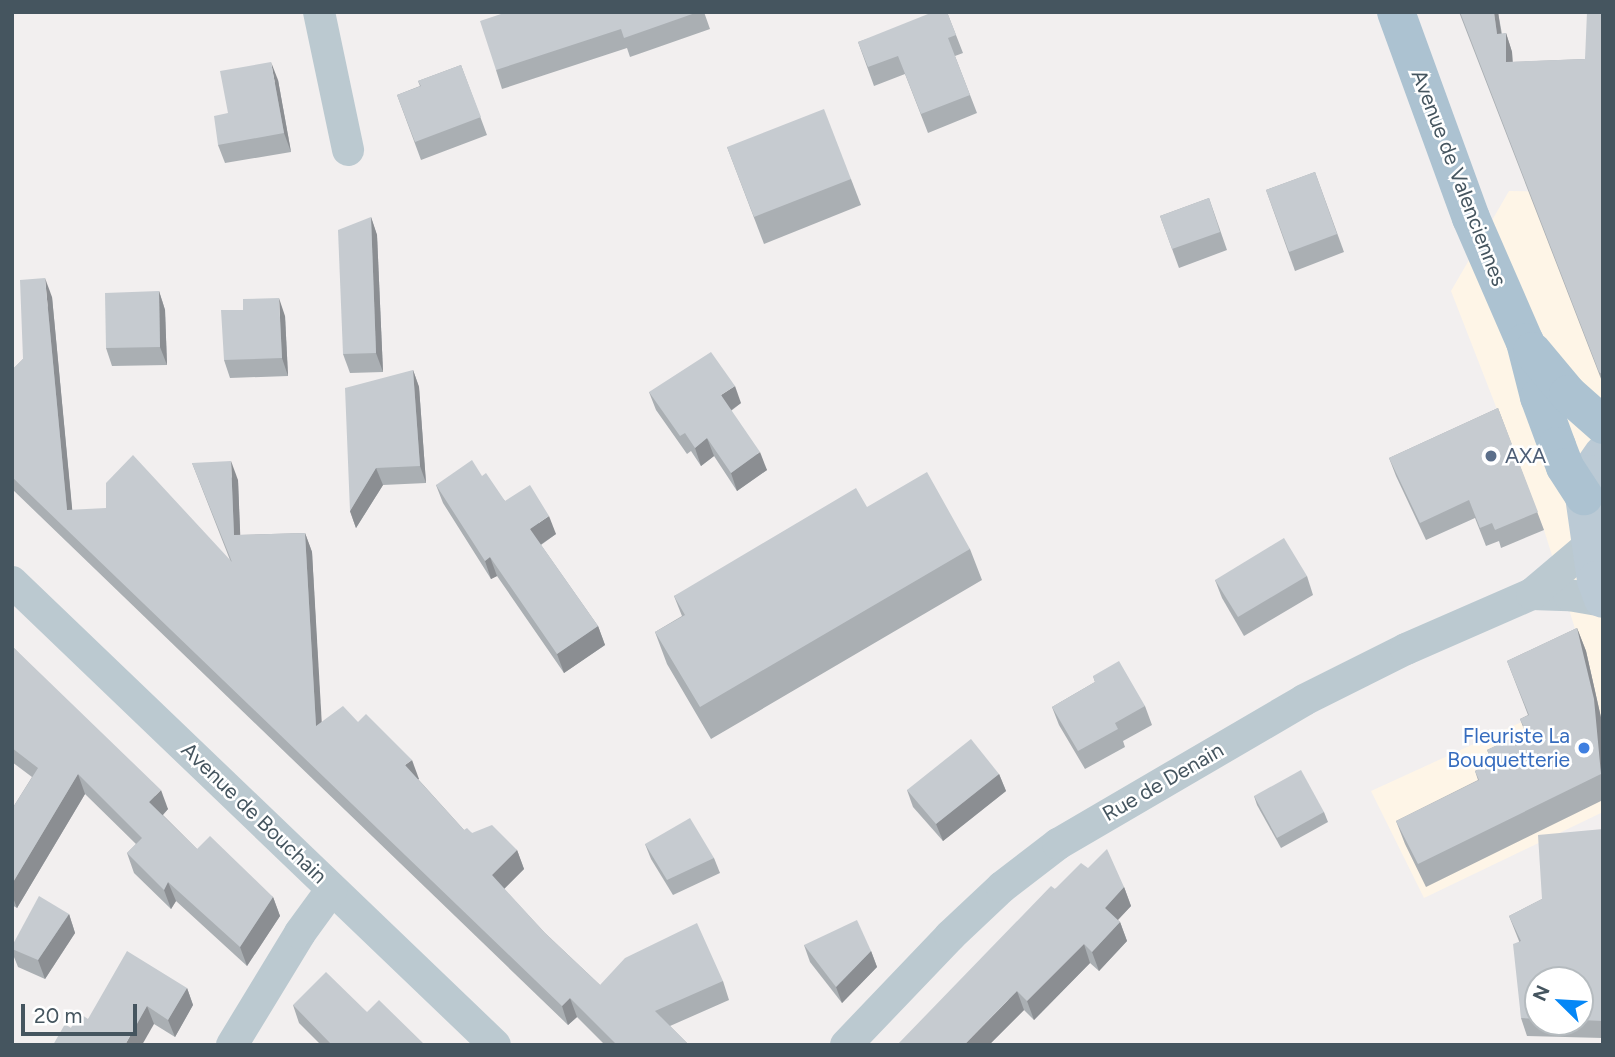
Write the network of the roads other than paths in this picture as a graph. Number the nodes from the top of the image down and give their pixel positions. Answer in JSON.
{"nodes":[{"id":1,"x":320,"y":12,"type":"edge"},
{"id":2,"x":1396,"y":12,"type":"edge"},
{"id":3,"x":348,"y":150,"type":"dead end"},
{"id":4,"x":1525,"y":342,"type":"junction"},
{"id":5,"x":1603,"y":425,"type":"edge"},
{"id":6,"x":1603,"y":454,"type":"edge"},
{"id":7,"x":1584,"y":496,"type":"junction"},
{"id":8,"x":1591,"y":544,"type":"junction"},
{"id":9,"x":12,"y":582,"type":"edge"},
{"id":10,"x":1532,"y":594,"type":"junction"},
{"id":11,"x":1603,"y":600,"type":"edge"},
{"id":12,"x":332,"y":889,"type":"junction"},
{"id":13,"x":232,"y":1045,"type":"edge"},
{"id":14,"x":495,"y":1045,"type":"edge"},
{"id":15,"x":846,"y":1045,"type":"edge"}],
"edges":[{"from":1,"to":3,"type":"street"},
{"from":2,"to":4,"type":"main road","name":"Avenue de Valenciennes"},
{"from":4,"to":5,"type":"main road","name":"Avenue de Valenciennes"},
{"from":4,"to":7,"type":"main road","name":"Avenue de Valenciennes"},
{"from":6,"to":7,"type":"main road"},
{"from":7,"to":8,"type":"main road"},
{"from":8,"to":10,"type":"street","name":"Rue de Denain"},
{"from":8,"to":11,"type":"main road"},
{"from":9,"to":12,"type":"street","name":"Avenue de Bouchain"},
{"from":10,"to":11,"type":"street","name":"Rue de Denain"},
{"from":10,"to":15,"type":"street","name":"Rue de Denain"},
{"from":12,"to":13,"type":"street"},
{"from":12,"to":14,"type":"street","name":"Avenue de Bouchain"}]}
